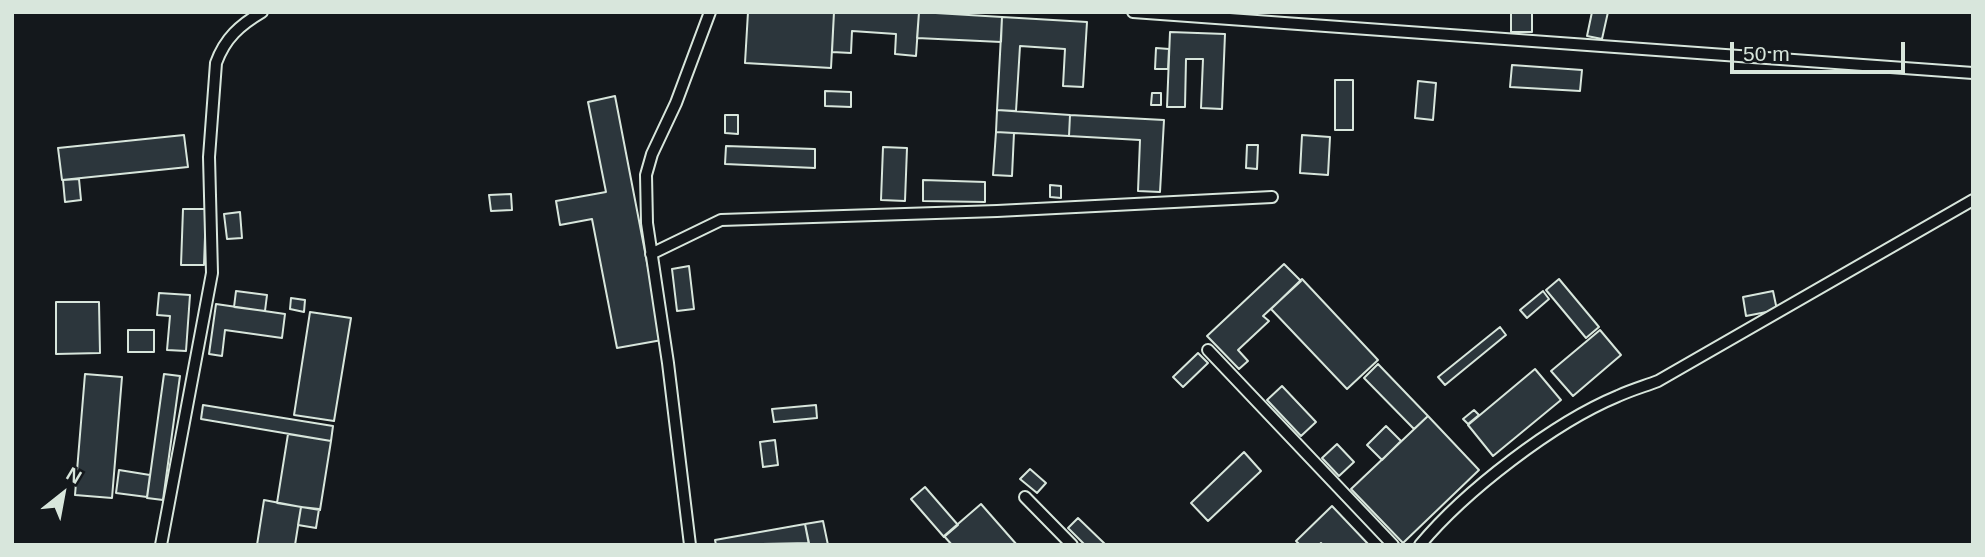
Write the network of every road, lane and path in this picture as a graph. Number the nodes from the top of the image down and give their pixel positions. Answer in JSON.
{"nodes":[{"id":1,"x":262,"y":12,"type":"edge"},
{"id":2,"x":710,"y":12,"type":"edge"},
{"id":3,"x":1133,"y":12,"type":"edge"},
{"id":4,"x":1159,"y":13,"type":"edge"},
{"id":5,"x":1973,"y":73,"type":"edge"},
{"id":6,"x":1272,"y":197,"type":"dead end"},
{"id":7,"x":1973,"y":200,"type":"edge"},
{"id":8,"x":651,"y":254,"type":"junction"},
{"id":9,"x":1208,"y":350,"type":"dead end"},
{"id":10,"x":1025,"y":497,"type":"dead end"},
{"id":11,"x":161,"y":545,"type":"edge"},
{"id":12,"x":690,"y":545,"type":"edge"},
{"id":13,"x":1072,"y":545,"type":"edge"},
{"id":14,"x":1393,"y":545,"type":"edge"},
{"id":15,"x":1420,"y":545,"type":"edge"}],
"edges":[{"from":1,"to":11,"type":"lane"},
{"from":2,"to":8,"type":"lane"},
{"from":3,"to":4,"type":"lane"},
{"from":4,"to":5,"type":"lane"},
{"from":6,"to":8,"type":"lane"},
{"from":7,"to":15,"type":"lane"},
{"from":8,"to":12,"type":"lane"},
{"from":9,"to":14,"type":"lane"},
{"from":10,"to":13,"type":"lane"}]}
